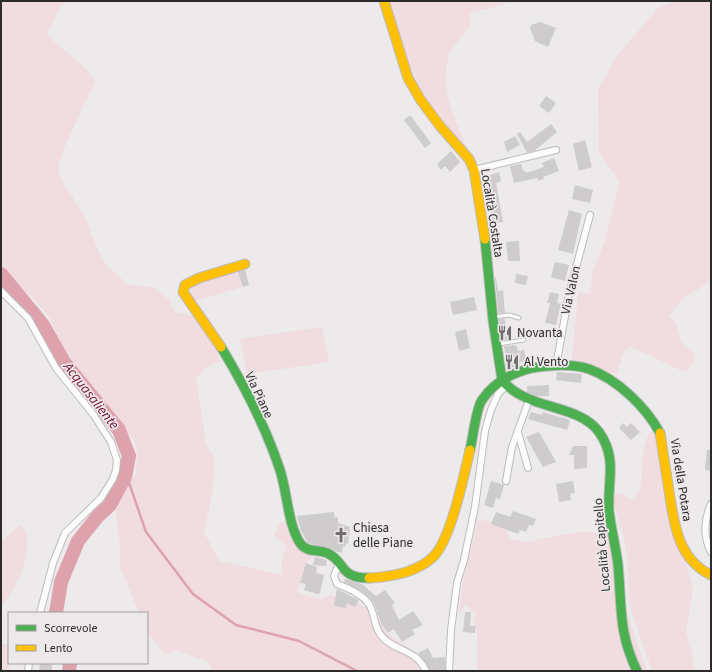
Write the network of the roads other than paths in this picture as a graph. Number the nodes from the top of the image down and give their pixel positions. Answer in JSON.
{"nodes":[{"id":1,"x":384,"y":1,"type":"edge"},
{"id":2,"x":556,"y":150,"type":"dead end"},
{"id":3,"x":474,"y":170,"type":"junction"},
{"id":4,"x":590,"y":215,"type":"dead end"},
{"id":5,"x":245,"y":264,"type":"dead end"},
{"id":6,"x":1,"y":291,"type":"edge"},
{"id":7,"x":492,"y":317,"type":"junction"},
{"id":8,"x":520,"y":318,"type":"dead end"},
{"id":9,"x":524,"y":340,"type":"dead end"},
{"id":10,"x":498,"y":344,"type":"junction"},
{"id":11,"x":556,"y":366,"type":"junction"},
{"id":12,"x":504,"y":383,"type":"junction"},
{"id":13,"x":529,"y":400,"type":"junction"},
{"id":14,"x":518,"y":432,"type":"junction"},
{"id":15,"x":528,"y":468,"type":"dead end"},
{"id":16,"x":506,"y":482,"type":"dead end"},
{"id":17,"x":711,"y":504,"type":"edge"},
{"id":18,"x":711,"y":552,"type":"edge"},
{"id":19,"x":339,"y":563,"type":"junction"},
{"id":20,"x":711,"y":575,"type":"edge"},
{"id":21,"x":40,"y":612,"type":"edge"},
{"id":22,"x":426,"y":671,"type":"edge"},
{"id":23,"x":449,"y":671,"type":"edge"},
{"id":24,"x":636,"y":671,"type":"edge"}],
"edges":[{"from":1,"to":3,"type":"street","name":"Località Costalta"},
{"from":2,"to":3,"type":"street"},
{"from":3,"to":7,"type":"street","name":"Località Costalta"},
{"from":4,"to":11,"type":"street","name":"Via Valon"},
{"from":5,"to":19,"type":"street","name":"Via Piane"},
{"from":6,"to":21,"type":"street"},
{"from":7,"to":8,"type":"lane"},
{"from":7,"to":10,"type":"street","name":"Località Costalta"},
{"from":9,"to":10,"type":"lane"},
{"from":10,"to":12,"type":"street","name":"Località Costalta"},
{"from":11,"to":12,"type":"street","name":"Via Piane"},
{"from":11,"to":20,"type":"street","name":"Via della Potara"},
{"from":12,"to":13,"type":"street","name":"Località Capitello"},
{"from":12,"to":19,"type":"street","name":"Via Piane"},
{"from":12,"to":23,"type":"street","name":"Via Piane"},
{"from":13,"to":14,"type":"street"},
{"from":13,"to":24,"type":"street","name":"Località Capitello"},
{"from":14,"to":15,"type":"street"},
{"from":14,"to":16,"type":"street"},
{"from":17,"to":18,"type":"street"},
{"from":19,"to":22,"type":"street"}]}
